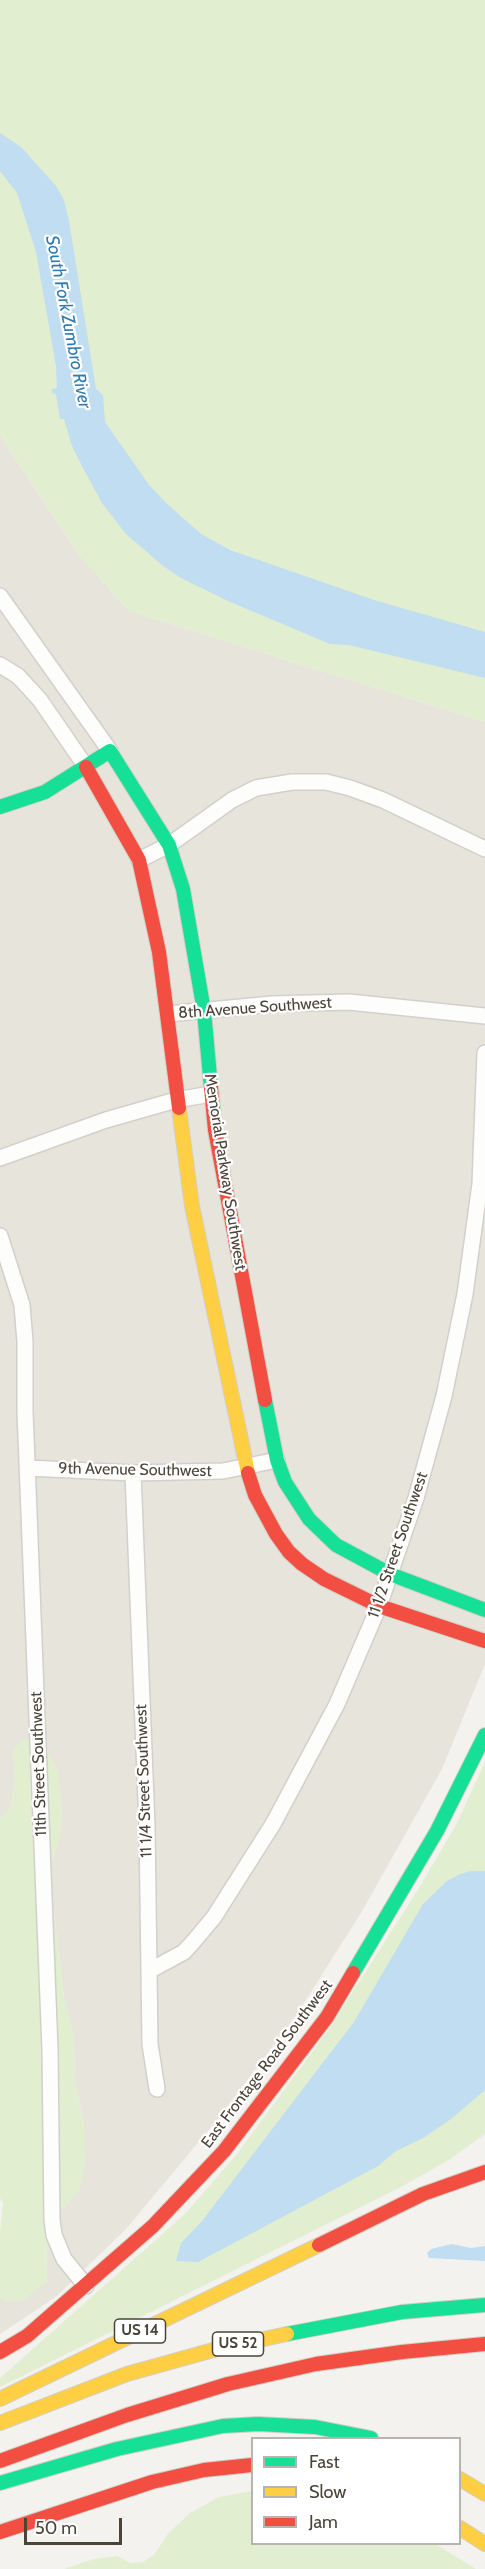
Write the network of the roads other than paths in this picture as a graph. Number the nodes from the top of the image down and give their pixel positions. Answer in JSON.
{"nodes":[{"id":1,"x":0,"y":597,"type":"edge"},
{"id":2,"x":0,"y":665,"type":"edge"},
{"id":3,"x":110,"y":751,"type":"junction"},
{"id":4,"x":86,"y":767,"type":"junction"},
{"id":5,"x":0,"y":807,"type":"edge"},
{"id":6,"x":169,"y":845,"type":"junction"},
{"id":7,"x":485,"y":849,"type":"edge"},
{"id":8,"x":139,"y":860,"type":"junction"},
{"id":9,"x":204,"y":1011,"type":"junction"},
{"id":10,"x":168,"y":1014,"type":"junction"},
{"id":11,"x":485,"y":1016,"type":"edge"},
{"id":12,"x":485,"y":1053,"type":"edge"},
{"id":13,"x":211,"y":1094,"type":"junction"},
{"id":14,"x":176,"y":1100,"type":"junction"},
{"id":15,"x":0,"y":1158,"type":"edge"},
{"id":16,"x":0,"y":1236,"type":"edge"},
{"id":17,"x":278,"y":1460,"type":"junction"},
{"id":18,"x":28,"y":1468,"type":"junction"},
{"id":19,"x":246,"y":1468,"type":"junction"},
{"id":20,"x":133,"y":1473,"type":"junction"},
{"id":21,"x":390,"y":1574,"type":"junction"},
{"id":22,"x":379,"y":1606,"type":"junction"},
{"id":23,"x":485,"y":1610,"type":"edge"},
{"id":24,"x":485,"y":1641,"type":"edge"},
{"id":25,"x":485,"y":1735,"type":"edge"},
{"id":26,"x":149,"y":1971,"type":"junction"},
{"id":27,"x":157,"y":2089,"type":"dead end"},
{"id":28,"x":478,"y":2159,"type":"dead end"},
{"id":29,"x":485,"y":2172,"type":"edge"},
{"id":30,"x":423,"y":2194,"type":"junction"},
{"id":31,"x":86,"y":2286,"type":"junction"},
{"id":32,"x":485,"y":2305,"type":"edge"},
{"id":33,"x":485,"y":2344,"type":"edge"},
{"id":34,"x":0,"y":2352,"type":"edge"},
{"id":35,"x":0,"y":2399,"type":"edge"},
{"id":36,"x":0,"y":2423,"type":"edge"},
{"id":37,"x":362,"y":2437,"type":"edge"},
{"id":38,"x":0,"y":2461,"type":"edge"},
{"id":39,"x":251,"y":2465,"type":"edge"},
{"id":40,"x":461,"y":2480,"type":"edge"},
{"id":41,"x":0,"y":2483,"type":"edge"},
{"id":42,"x":485,"y":2494,"type":"edge"},
{"id":43,"x":461,"y":2529,"type":"edge"},
{"id":44,"x":0,"y":2532,"type":"edge"},
{"id":45,"x":485,"y":2544,"type":"edge"}],
"edges":[{"from":1,"to":3,"type":"street","name":"Memorial Parkway Southwest"},
{"from":2,"to":4,"type":"street"},
{"from":3,"to":4,"type":"main road"},
{"from":3,"to":6,"type":"main road","name":"Memorial Parkway Southwest"},
{"from":4,"to":5,"type":"main road"},
{"from":4,"to":8,"type":"main road"},
{"from":6,"to":7,"type":"street"},
{"from":6,"to":8,"type":"street"},
{"from":6,"to":9,"type":"main road","name":"Memorial Parkway Southwest"},
{"from":8,"to":10,"type":"main road"},
{"from":9,"to":10,"type":"street","name":"8th Avenue Southwest"},
{"from":9,"to":11,"type":"street","name":"8th Avenue Southwest"},
{"from":9,"to":13,"type":"main road","name":"Memorial Parkway Southwest"},
{"from":10,"to":14,"type":"main road"},
{"from":12,"to":21,"type":"street","name":"11 1/2 Street Southwest"},
{"from":13,"to":14,"type":"street"},
{"from":13,"to":17,"type":"main road","name":"Memorial Parkway Southwest"},
{"from":14,"to":15,"type":"street"},
{"from":14,"to":19,"type":"main road"},
{"from":16,"to":18,"type":"street","name":"11th Street Southwest"},
{"from":17,"to":19,"type":"street","name":"9th Avenue Southwest"},
{"from":17,"to":21,"type":"main road","name":"Memorial Parkway Southwest"},
{"from":18,"to":20,"type":"street","name":"9th Avenue Southwest"},
{"from":18,"to":31,"type":"street","name":"11th Street Southwest"},
{"from":19,"to":20,"type":"street","name":"9th Avenue Southwest"},
{"from":19,"to":22,"type":"main road"},
{"from":20,"to":26,"type":"street","name":"11 1/4 Street Southwest"},
{"from":21,"to":22,"type":"street","name":"11 1/2 Street Southwest"},
{"from":21,"to":23,"type":"main road","name":"Memorial Parkway Southwest"},
{"from":22,"to":24,"type":"main road"},
{"from":22,"to":26,"type":"street","name":"11 1/2 Street Southwest"},
{"from":25,"to":31,"type":"main road","name":"East Frontage Road Southwest"},
{"from":26,"to":27,"type":"street","name":"11 1/4 Street Southwest"},
{"from":28,"to":30,"type":"main road","number":"US 14"},
{"from":29,"to":30,"type":"main road"},
{"from":30,"to":35,"type":"main road","number":"US 14"},
{"from":31,"to":34,"type":"main road","name":"East Frontage Road Southwest"},
{"from":32,"to":36,"type":"main road","number":"US 52"},
{"from":33,"to":38,"type":"main road","number":"US 52"},
{"from":37,"to":41,"type":"main road"},
{"from":39,"to":44,"type":"main road"},
{"from":40,"to":42,"type":"main road"},
{"from":43,"to":45,"type":"main road"}]}
